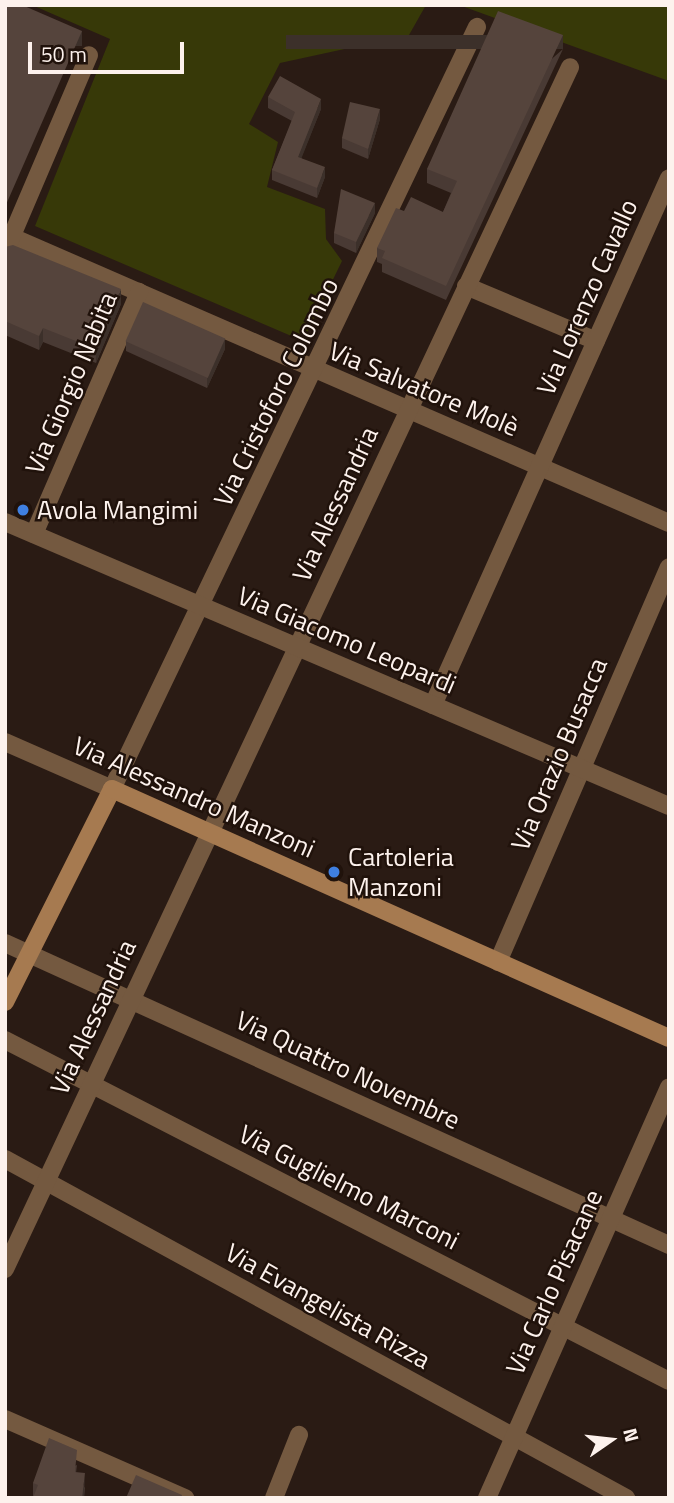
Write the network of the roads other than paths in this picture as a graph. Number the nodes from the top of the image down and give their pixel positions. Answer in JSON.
{"nodes":[{"id":1,"x":477,"y":27,"type":"dead end"},
{"id":2,"x":89,"y":55,"type":"dead end"},
{"id":3,"x":570,"y":67,"type":"dead end"},
{"id":4,"x":669,"y":178,"type":"edge"},
{"id":5,"x":7,"y":241,"type":"edge"},
{"id":6,"x":466,"y":286,"type":"junction"},
{"id":7,"x":139,"y":292,"type":"junction"},
{"id":8,"x":596,"y":341,"type":"junction"},
{"id":9,"x":316,"y":371,"type":"junction"},
{"id":10,"x":408,"y":411,"type":"junction"},
{"id":11,"x":540,"y":467,"type":"junction"},
{"id":12,"x":5,"y":522,"type":"edge"},
{"id":13,"x":669,"y":523,"type":"edge"},
{"id":14,"x":34,"y":534,"type":"junction"},
{"id":15,"x":669,"y":567,"type":"edge"},
{"id":16,"x":201,"y":607,"type":"junction"},
{"id":17,"x":295,"y":650,"type":"junction"},
{"id":18,"x":433,"y":705,"type":"junction"},
{"id":19,"x":5,"y":742,"type":"edge"},
{"id":20,"x":581,"y":768,"type":"junction"},
{"id":21,"x":112,"y":789,"type":"junction"},
{"id":22,"x":669,"y":806,"type":"edge"},
{"id":23,"x":210,"y":832,"type":"junction"},
{"id":24,"x":5,"y":943,"type":"edge"},
{"id":25,"x":28,"y":953,"type":"junction"},
{"id":26,"x":498,"y":961,"type":"junction"},
{"id":27,"x":131,"y":999,"type":"junction"},
{"id":28,"x":5,"y":1002,"type":"edge"},
{"id":29,"x":669,"y":1038,"type":"edge"},
{"id":30,"x":5,"y":1040,"type":"edge"},
{"id":31,"x":91,"y":1084,"type":"junction"},
{"id":32,"x":669,"y":1087,"type":"edge"},
{"id":33,"x":5,"y":1159,"type":"edge"},
{"id":34,"x":45,"y":1181,"type":"junction"},
{"id":35,"x":610,"y":1219,"type":"junction"},
{"id":36,"x":669,"y":1245,"type":"edge"},
{"id":37,"x":5,"y":1269,"type":"edge"},
{"id":38,"x":563,"y":1326,"type":"junction"},
{"id":39,"x":669,"y":1381,"type":"edge"},
{"id":40,"x":5,"y":1419,"type":"edge"},
{"id":41,"x":299,"y":1435,"type":"dead end"},
{"id":42,"x":514,"y":1438,"type":"junction"},
{"id":43,"x":185,"y":1498,"type":"edge"},
{"id":44,"x":274,"y":1498,"type":"edge"},
{"id":45,"x":487,"y":1498,"type":"edge"},
{"id":46,"x":626,"y":1498,"type":"edge"}],
"edges":[{"from":1,"to":9,"type":"street","name":"Via Cristoforo Colombo"},
{"from":2,"to":5,"type":"street"},
{"from":3,"to":6,"type":"street","name":"Via Alessandria"},
{"from":4,"to":8,"type":"street","name":"Via Lorenzo Cavallo"},
{"from":5,"to":7,"type":"street","name":"Via Salvatore Molè"},
{"from":6,"to":8,"type":"street"},
{"from":6,"to":10,"type":"street","name":"Via Alessandria"},
{"from":7,"to":9,"type":"street","name":"Via Salvatore Molè"},
{"from":7,"to":14,"type":"street","name":"Via Giorgio Nabita"},
{"from":8,"to":11,"type":"street","name":"Via Lorenzo Cavallo"},
{"from":9,"to":10,"type":"street","name":"Via Salvatore Molè"},
{"from":9,"to":16,"type":"street","name":"Via Cristoforo Colombo"},
{"from":10,"to":11,"type":"street","name":"Via Salvatore Molè"},
{"from":10,"to":17,"type":"street","name":"Via Alessandria"},
{"from":11,"to":13,"type":"street","name":"Via Salvatore Molè"},
{"from":11,"to":18,"type":"street","name":"Via Lorenzo Cavallo"},
{"from":12,"to":14,"type":"street","name":"Via Giacomo Leopardi"},
{"from":14,"to":16,"type":"street","name":"Via Giacomo Leopardi"},
{"from":15,"to":20,"type":"street","name":"Via Orazio Busacca"},
{"from":16,"to":17,"type":"street","name":"Via Giacomo Leopardi"},
{"from":16,"to":21,"type":"street","name":"Via Cristoforo Colombo"},
{"from":17,"to":18,"type":"street","name":"Via Giacomo Leopardi"},
{"from":17,"to":23,"type":"street","name":"Via Alessandria"},
{"from":18,"to":20,"type":"street","name":"Via Giacomo Leopardi"},
{"from":19,"to":21,"type":"street","name":"Via Alessandro Manzoni"},
{"from":20,"to":22,"type":"street","name":"Via Giacomo Leopardi"},
{"from":20,"to":26,"type":"street","name":"Via Orazio Busacca"},
{"from":21,"to":23,"type":"main road","name":"Via Alessandro Manzoni"},
{"from":21,"to":25,"type":"main road","name":"Via Cristoforo Colombo"},
{"from":23,"to":26,"type":"main road","name":"Via Alessandro Manzoni"},
{"from":23,"to":27,"type":"street","name":"Via Alessandria"},
{"from":24,"to":25,"type":"street","name":"Via Quattro Novembre"},
{"from":25,"to":27,"type":"street","name":"Via Quattro Novembre"},
{"from":25,"to":28,"type":"main road","name":"Via Cristoforo Colombo"},
{"from":26,"to":29,"type":"main road","name":"Via Alessandro Manzoni"},
{"from":27,"to":31,"type":"street","name":"Via Alessandria"},
{"from":27,"to":35,"type":"street","name":"Via Quattro Novembre"},
{"from":30,"to":31,"type":"street","name":"Via Guglielmo Marconi"},
{"from":31,"to":34,"type":"street","name":"Via Alessandria"},
{"from":31,"to":38,"type":"street","name":"Via Guglielmo Marconi"},
{"from":32,"to":35,"type":"street","name":"Via Carlo Pisacane"},
{"from":33,"to":34,"type":"street","name":"Via Evangelista Rizza"},
{"from":34,"to":37,"type":"street","name":"Via Alessandria"},
{"from":34,"to":42,"type":"street","name":"Via Evangelista Rizza"},
{"from":35,"to":36,"type":"street","name":"Via Quattro Novembre"},
{"from":35,"to":38,"type":"street","name":"Via Carlo Pisacane"},
{"from":38,"to":39,"type":"street","name":"Via Guglielmo Marconi"},
{"from":38,"to":42,"type":"street","name":"Via Carlo Pisacane"},
{"from":40,"to":43,"type":"street"},
{"from":41,"to":44,"type":"street"},
{"from":42,"to":45,"type":"street","name":"Via Carlo Pisacane"},
{"from":42,"to":46,"type":"street","name":"Via Evangelista Rizza"}]}
